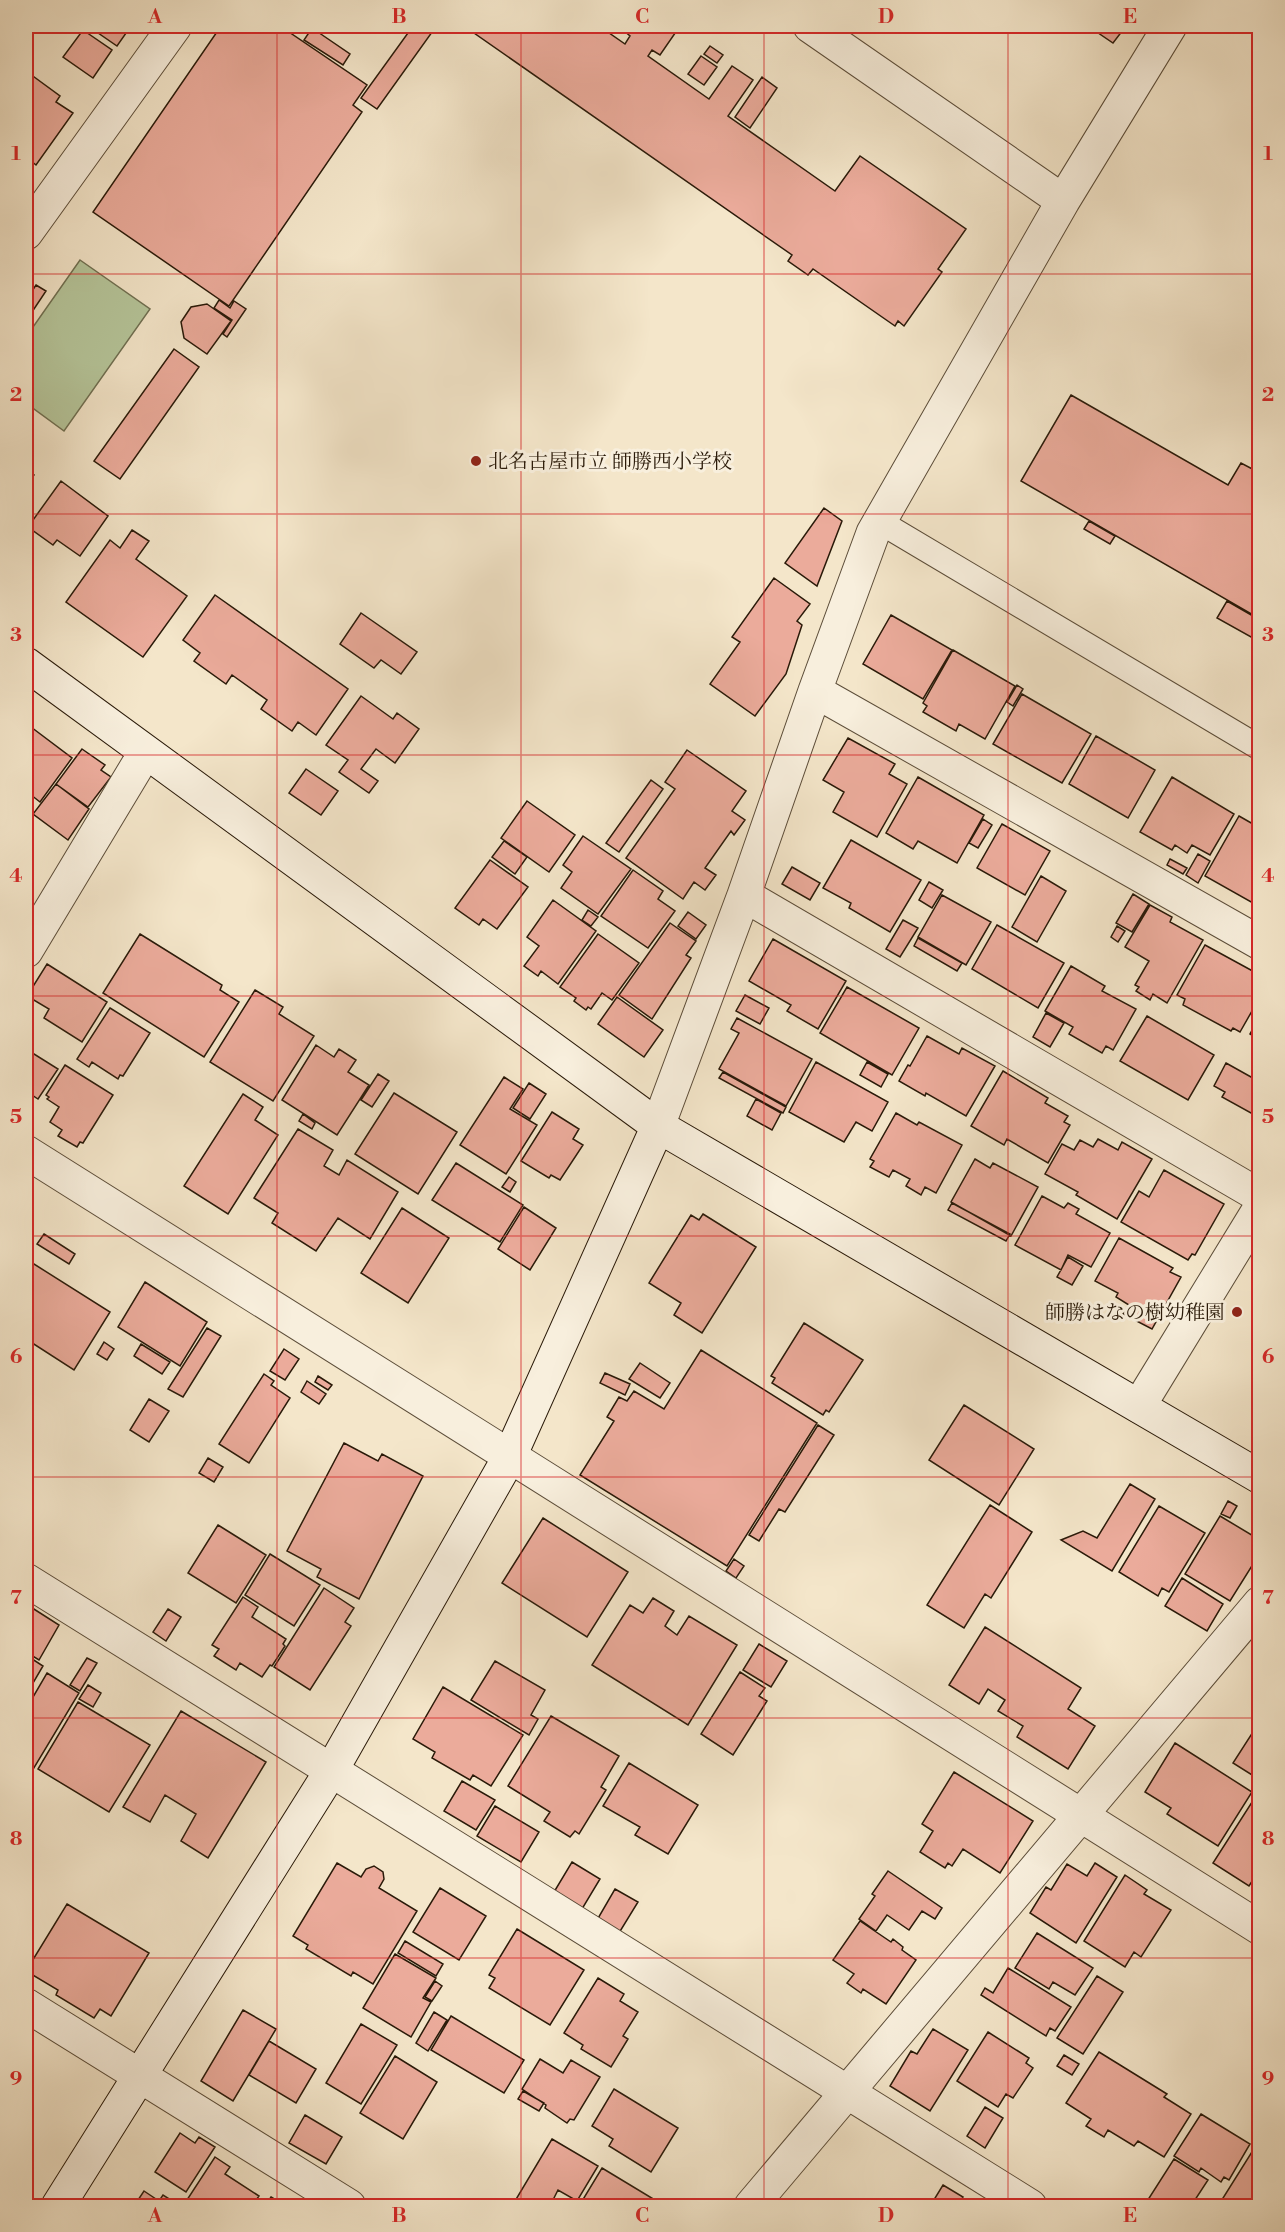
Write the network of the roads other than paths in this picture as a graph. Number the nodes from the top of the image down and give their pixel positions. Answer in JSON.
{"nodes":[{"id":1,"x":175,"y":26,"type":"edge"},
{"id":2,"x":810,"y":26,"type":"edge"},
{"id":3,"x":1170,"y":26,"type":"edge"},
{"id":4,"x":1063,"y":201,"type":"junction"},
{"id":5,"x":26,"y":233,"type":"edge"},
{"id":6,"x":880,"y":522,"type":"junction"},
{"id":7,"x":26,"y":664,"type":"edge"},
{"id":8,"x":815,"y":691,"type":"junction"},
{"id":9,"x":1260,"y":748,"type":"edge"},
{"id":10,"x":145,"y":753,"type":"junction"},
{"id":11,"x":744,"y":895,"type":"junction"},
{"id":12,"x":1260,"y":943,"type":"edge"},
{"id":13,"x":26,"y":951,"type":"edge"},
{"id":14,"x":658,"y":1126,"type":"junction"},
{"id":15,"x":26,"y":1152,"type":"edge"},
{"id":16,"x":1260,"y":1196,"type":"edge"},
{"id":17,"x":1260,"y":1208,"type":"edge"},
{"id":18,"x":1139,"y":1406,"type":"junction"},
{"id":19,"x":510,"y":1456,"type":"junction"},
{"id":20,"x":1260,"y":1478,"type":"edge"},
{"id":21,"x":26,"y":1580,"type":"edge"},
{"id":22,"x":1260,"y":1603,"type":"edge"},
{"id":23,"x":331,"y":1771,"type":"junction"},
{"id":24,"x":1082,"y":1815,"type":"junction"},
{"id":25,"x":1260,"y":1928,"type":"edge"},
{"id":26,"x":26,"y":2005,"type":"edge"},
{"id":27,"x":140,"y":2076,"type":"junction"},
{"id":28,"x":849,"y":2092,"type":"junction"},
{"id":29,"x":58,"y":2206,"type":"edge"},
{"id":30,"x":349,"y":2206,"type":"edge"},
{"id":31,"x":751,"y":2206,"type":"edge"},
{"id":32,"x":1030,"y":2206,"type":"edge"}],
"edges":[{"from":1,"to":5,"type":"street"},
{"from":2,"to":4,"type":"street"},
{"from":3,"to":4,"type":"street"},
{"from":4,"to":6,"type":"street"},
{"from":6,"to":8,"type":"street"},
{"from":6,"to":9,"type":"lane"},
{"from":7,"to":10,"type":"street"},
{"from":8,"to":11,"type":"street"},
{"from":8,"to":12,"type":"street"},
{"from":10,"to":13,"type":"street"},
{"from":10,"to":14,"type":"street"},
{"from":11,"to":14,"type":"street"},
{"from":11,"to":16,"type":"street"},
{"from":14,"to":18,"type":"street"},
{"from":14,"to":19,"type":"street"},
{"from":15,"to":19,"type":"street"},
{"from":17,"to":18,"type":"street"},
{"from":18,"to":20,"type":"street"},
{"from":19,"to":23,"type":"street"},
{"from":19,"to":24,"type":"street"},
{"from":21,"to":23,"type":"street"},
{"from":22,"to":24,"type":"street"},
{"from":23,"to":27,"type":"street"},
{"from":23,"to":28,"type":"street"},
{"from":24,"to":25,"type":"street"},
{"from":24,"to":28,"type":"street"},
{"from":26,"to":27,"type":"street"},
{"from":27,"to":29,"type":"street"},
{"from":27,"to":30,"type":"street"},
{"from":28,"to":31,"type":"street"},
{"from":28,"to":32,"type":"street"}]}
